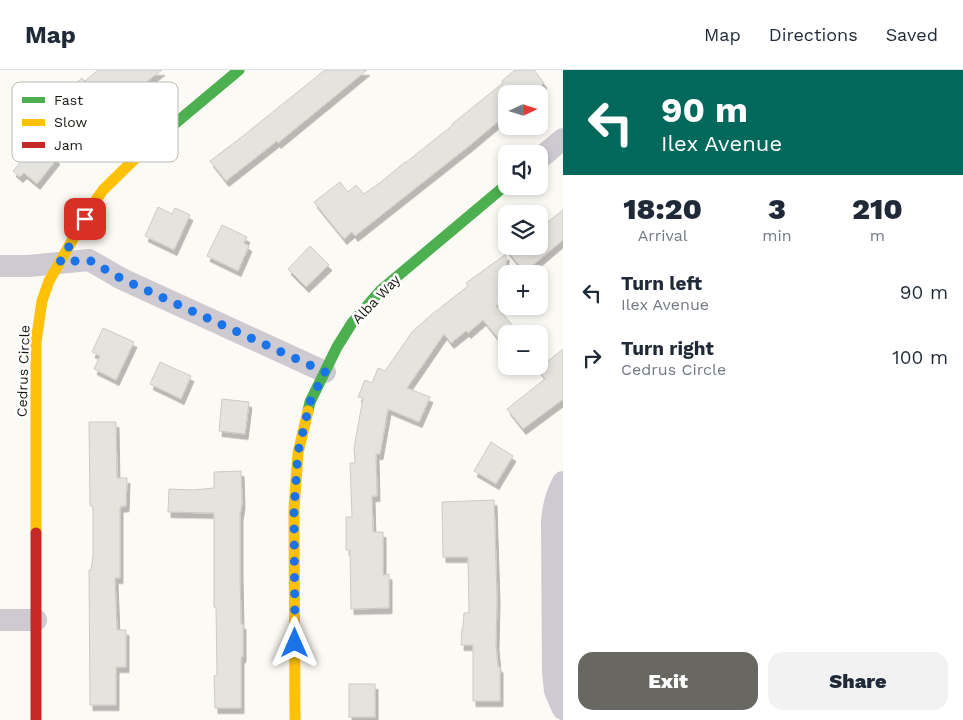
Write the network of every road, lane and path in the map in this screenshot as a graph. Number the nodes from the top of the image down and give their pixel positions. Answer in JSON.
{"nodes":[{"id":1,"x":239,"y":70,"type":"edge"},
{"id":2,"x":178,"y":121,"type":"edge"},
{"id":3,"x":563,"y":139,"type":"edge"},
{"id":4,"x":548,"y":152,"type":"edge"},
{"id":5,"x":131,"y":162,"type":"edge"},
{"id":6,"x":498,"y":192,"type":"edge"},
{"id":7,"x":60,"y":262,"type":"junction"},
{"id":8,"x":0,"y":266,"type":"edge"},
{"id":9,"x":325,"y":372,"type":"junction"},
{"id":10,"x":563,"y":482,"type":"edge"},
{"id":11,"x":0,"y":620,"type":"edge"},
{"id":12,"x":36,"y":620,"type":"junction"},
{"id":13,"x":563,"y":709,"type":"edge"},
{"id":14,"x":36,"y":720,"type":"edge"},
{"id":15,"x":295,"y":720,"type":"edge"}],
"edges":[{"from":1,"to":2,"type":"street","name":"Cedrus Circle"},
{"from":3,"to":4,"type":"street"},
{"from":5,"to":7,"type":"street","name":"Cedrus Circle"},
{"from":6,"to":9,"type":"street","name":"Alba Way"},
{"from":7,"to":8,"type":"street"},
{"from":7,"to":9,"type":"street"},
{"from":7,"to":12,"type":"street","name":"Cedrus Circle"},
{"from":9,"to":15,"type":"street","name":"Alba Way"},
{"from":10,"to":13,"type":"street"},
{"from":11,"to":12,"type":"street"},
{"from":12,"to":14,"type":"street","name":"Cedrus Circle"}]}
